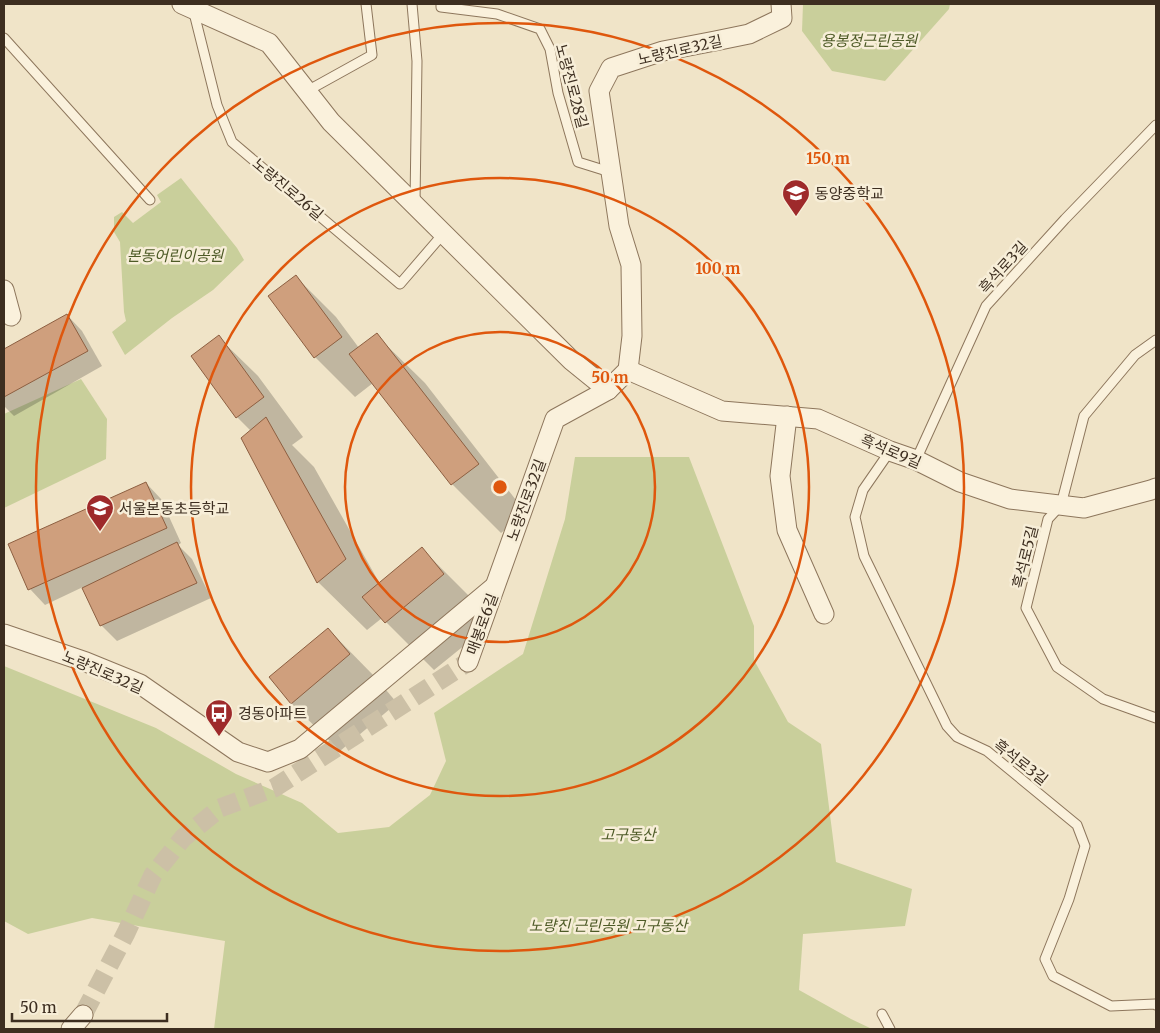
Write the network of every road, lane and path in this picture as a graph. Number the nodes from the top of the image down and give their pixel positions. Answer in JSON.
{"nodes":[{"id":1,"x":366,"y":4,"type":"edge"},
{"id":2,"x":412,"y":4,"type":"edge"},
{"id":3,"x":441,"y":4,"type":"edge"},
{"id":4,"x":781,"y":4,"type":"edge"},
{"id":5,"x":187,"y":6,"type":"edge"},
{"id":6,"x":4,"y":38,"type":"edge"},
{"id":7,"x":307,"y":91,"type":"junction"},
{"id":8,"x":1156,"y":125,"type":"edge"},
{"id":9,"x":611,"y":172,"type":"junction"},
{"id":10,"x":150,"y":200,"type":"dead end"},
{"id":11,"x":415,"y":206,"type":"junction"},
{"id":12,"x":444,"y":234,"type":"junction"},
{"id":13,"x":4,"y":290,"type":"edge"},
{"id":14,"x":11,"y":316,"type":"dead end"},
{"id":15,"x":1156,"y":340,"type":"edge"},
{"id":16,"x":628,"y":370,"type":"junction"},
{"id":17,"x":608,"y":390,"type":"junction"},
{"id":18,"x":787,"y":416,"type":"junction"},
{"id":19,"x":890,"y":451,"type":"junction"},
{"id":20,"x":916,"y":460,"type":"junction"},
{"id":21,"x":1154,"y":490,"type":"edge"},
{"id":22,"x":1061,"y":505,"type":"junction"},
{"id":23,"x":495,"y":587,"type":"junction"},
{"id":24,"x":824,"y":614,"type":"dead end"},
{"id":25,"x":4,"y":634,"type":"edge"},
{"id":26,"x":468,"y":662,"type":"tunnel mouth"},
{"id":27,"x":1156,"y":718,"type":"edge"},
{"id":28,"x":1156,"y":1005,"type":"edge"},
{"id":29,"x":882,"y":1014,"type":"dead end"},
{"id":30,"x":890,"y":1029,"type":"edge"}],
"edges":[{"from":1,"to":7,"type":"lane"},
{"from":2,"to":11,"type":"lane"},
{"from":3,"to":9,"type":"lane","name":"노량진로28길"},
{"from":4,"to":9,"type":"street","name":"노량진로32길"},
{"from":5,"to":7,"type":"street","name":"노량진로26길"},
{"from":5,"to":12,"type":"lane","name":"노량진로26길"},
{"from":6,"to":10,"type":"lane"},
{"from":7,"to":11,"type":"street","name":"노량진로26길"},
{"from":8,"to":20,"type":"lane","name":"흑석로3길"},
{"from":9,"to":16,"type":"street","name":"노량진로32길"},
{"from":11,"to":12,"type":"street","name":"노량진로26길"},
{"from":12,"to":17,"type":"street","name":"노량진로26길"},
{"from":13,"to":14,"type":"street"},
{"from":15,"to":22,"type":"lane","name":"흑석로5길"},
{"from":16,"to":17,"type":"street","name":"노량진로32길"},
{"from":16,"to":18,"type":"street","name":"흑석로9길"},
{"from":17,"to":23,"type":"street","name":"노량진로32길"},
{"from":18,"to":19,"type":"street","name":"흑석로9길"},
{"from":18,"to":24,"type":"street"},
{"from":19,"to":20,"type":"street","name":"흑석로9길"},
{"from":19,"to":28,"type":"lane","name":"흑석로3길"},
{"from":20,"to":22,"type":"street","name":"흑석로9길"},
{"from":21,"to":22,"type":"street","name":"흑석로9길"},
{"from":22,"to":27,"type":"lane","name":"흑석로5길"},
{"from":23,"to":25,"type":"street","name":"노량진로32길"},
{"from":23,"to":26,"type":"street","name":"매봉로6길"},
{"from":29,"to":30,"type":"lane"}]}
